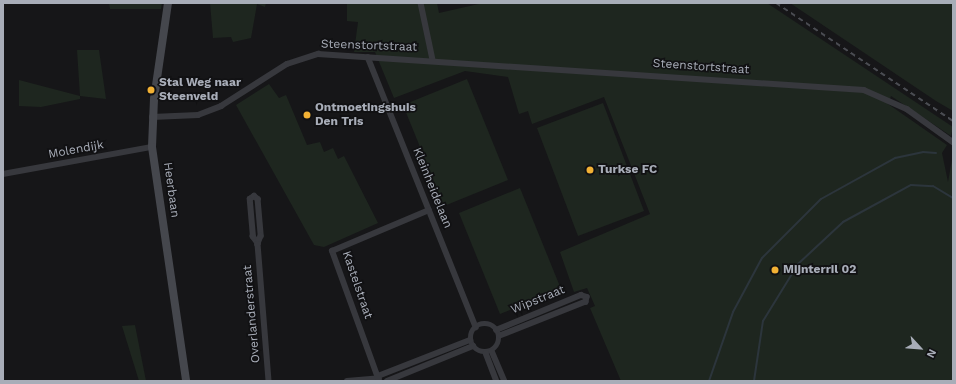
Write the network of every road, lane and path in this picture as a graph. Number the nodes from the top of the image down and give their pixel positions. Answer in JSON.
{"nodes":[{"id":1,"x":168,"y":3,"type":"edge"},
{"id":2,"x":421,"y":3,"type":"edge"},
{"id":3,"x":368,"y":57,"type":"junction"},
{"id":4,"x":433,"y":60,"type":"junction"},
{"id":5,"x":152,"y":117,"type":"junction"},
{"id":6,"x":953,"y":142,"type":"edge"},
{"id":7,"x":152,"y":147,"type":"junction"},
{"id":8,"x":3,"y":174,"type":"edge"},
{"id":9,"x":429,"y":210,"type":"junction"},
{"id":10,"x":258,"y":244,"type":"junction"},
{"id":11,"x":476,"y":327,"type":"junction"},
{"id":12,"x":496,"y":330,"type":"junction"},
{"id":13,"x":500,"y":336,"type":"junction"},
{"id":14,"x":470,"y":340,"type":"junction"},
{"id":15,"x":473,"y":346,"type":"junction"},
{"id":16,"x":492,"y":351,"type":"junction"},
{"id":17,"x":486,"y":353,"type":"junction"},
{"id":18,"x":379,"y":378,"type":"edge"},
{"id":19,"x":186,"y":381,"type":"edge"},
{"id":20,"x":269,"y":381,"type":"edge"},
{"id":21,"x":347,"y":381,"type":"edge"},
{"id":22,"x":387,"y":381,"type":"edge"},
{"id":23,"x":497,"y":381,"type":"edge"},
{"id":24,"x":505,"y":381,"type":"edge"}],
"edges":[{"from":1,"to":5,"type":"street","name":"Heerbaan"},
{"from":2,"to":4,"type":"street","name":"Steenstortstraat"},
{"from":3,"to":4,"type":"street","name":"Steenstortstraat"},
{"from":3,"to":5,"type":"street","name":"Steenstortstraat"},
{"from":3,"to":9,"type":"street","name":"Kleinheidelaan"},
{"from":4,"to":6,"type":"street","name":"Steenstortstraat"},
{"from":5,"to":7,"type":"street","name":"Heerbaan"},
{"from":7,"to":8,"type":"street","name":"Molendijk"},
{"from":7,"to":19,"type":"street","name":"Heerbaan"},
{"from":9,"to":11,"type":"street","name":"Kleinheidelaan"},
{"from":9,"to":18,"type":"street","name":"Kastelstraat"},
{"from":10,"to":10,"type":"street","name":"Overlanderstraat"},
{"from":10,"to":20,"type":"street","name":"Overlanderstraat"},
{"from":11,"to":12,"type":"street"},
{"from":11,"to":14,"type":"street"},
{"from":12,"to":13,"type":"street"},
{"from":12,"to":13,"type":"street","name":"Wipstraat"},
{"from":13,"to":16,"type":"street"},
{"from":14,"to":15,"type":"street"},
{"from":14,"to":18,"type":"street"},
{"from":15,"to":17,"type":"street"},
{"from":15,"to":22,"type":"street"},
{"from":16,"to":17,"type":"street"},
{"from":16,"to":24,"type":"street"},
{"from":17,"to":23,"type":"street"},
{"from":18,"to":21,"type":"street"}]}
